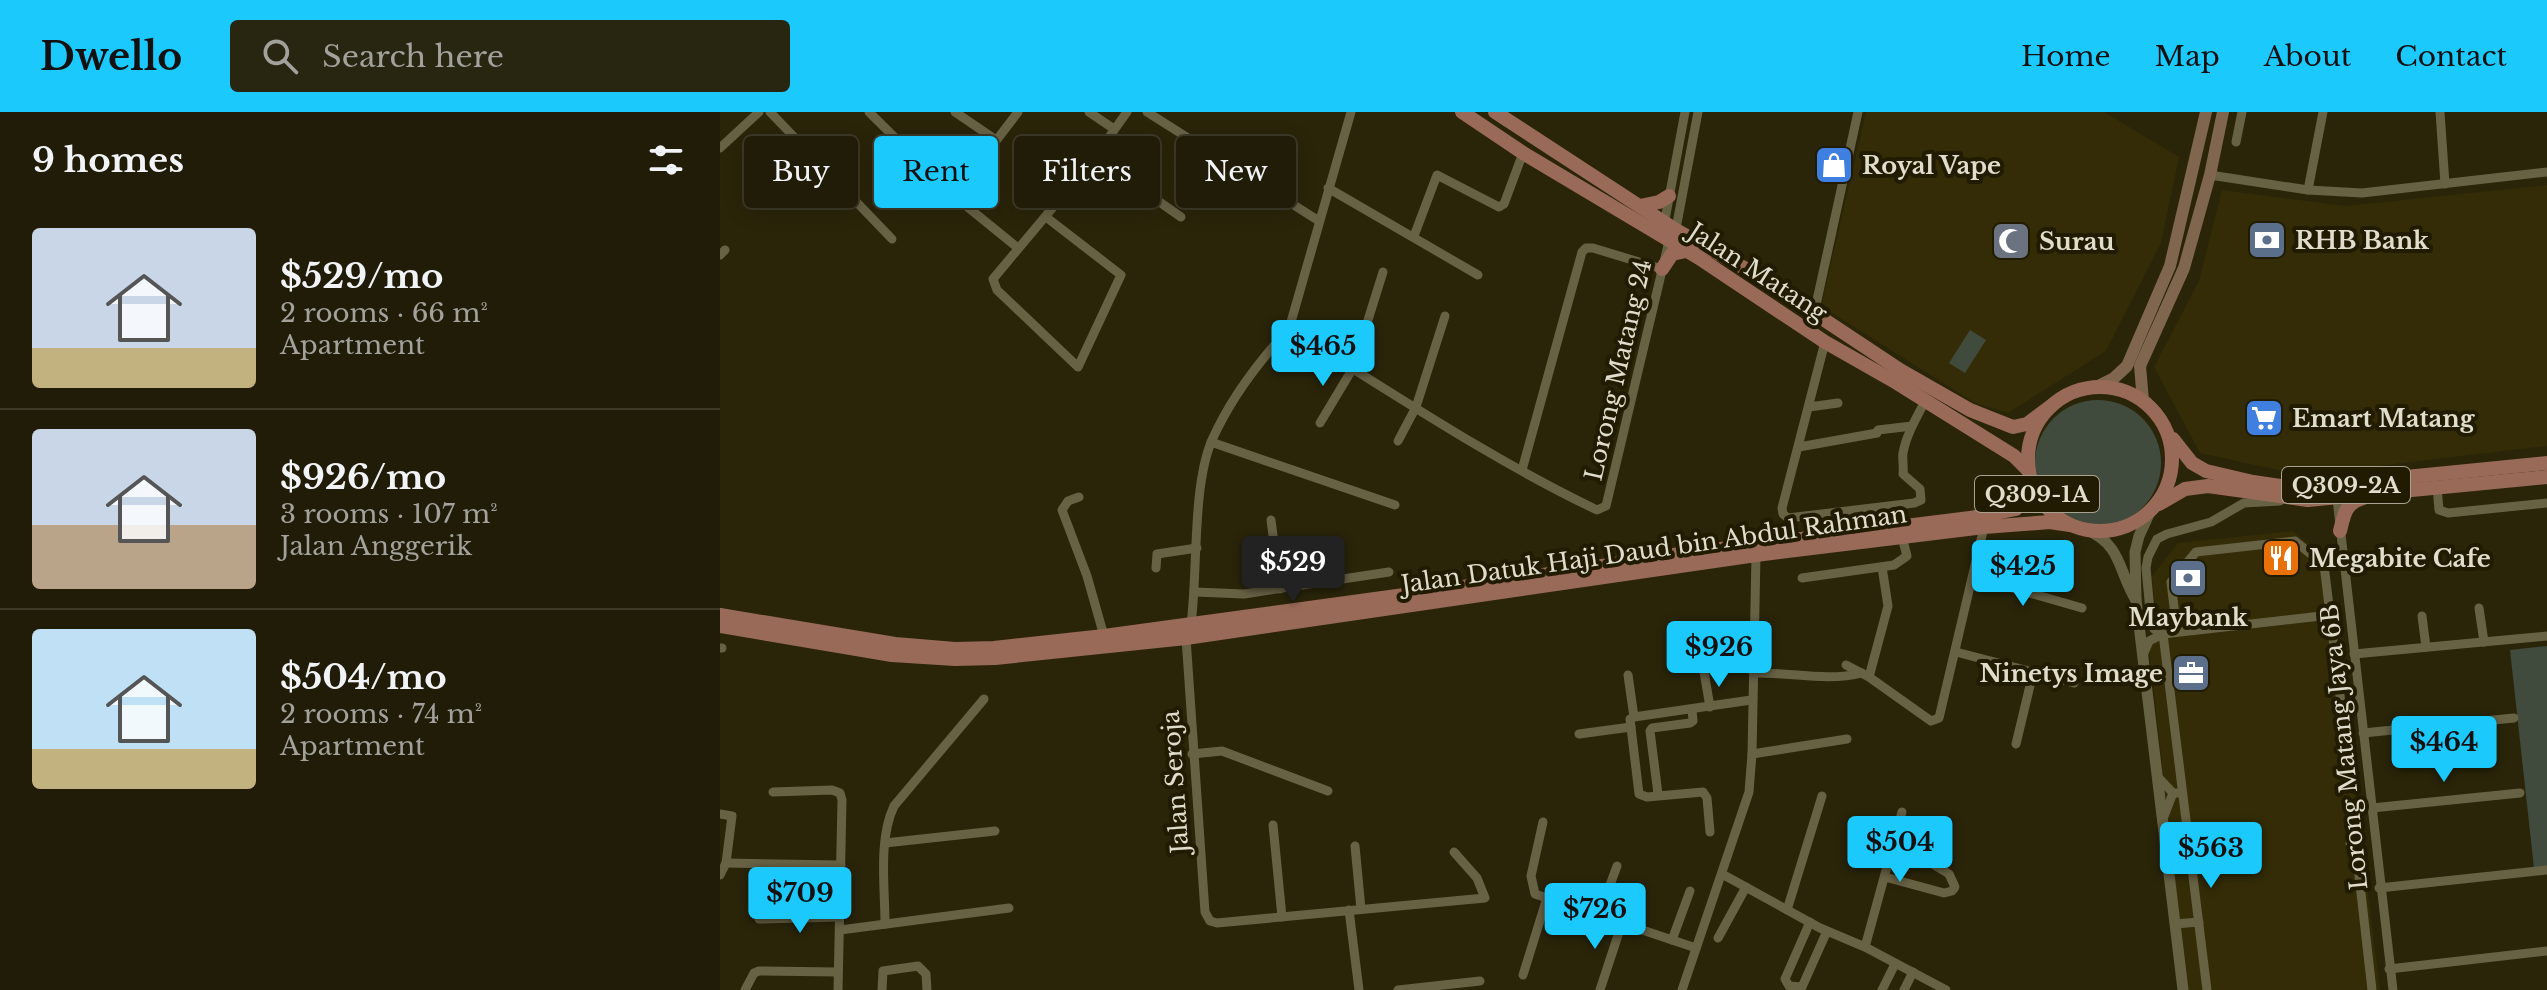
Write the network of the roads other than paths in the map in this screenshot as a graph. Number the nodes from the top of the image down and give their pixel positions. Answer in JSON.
{"nodes":[{"id":1,"x":759,"y":112,"type":"edge"},
{"id":2,"x":770,"y":112,"type":"edge"},
{"id":3,"x":869,"y":112,"type":"edge"},
{"id":4,"x":955,"y":112,"type":"edge"},
{"id":5,"x":1018,"y":112,"type":"edge"},
{"id":6,"x":1089,"y":112,"type":"edge"},
{"id":7,"x":1127,"y":112,"type":"edge"},
{"id":8,"x":1147,"y":112,"type":"edge"},
{"id":9,"x":1351,"y":112,"type":"edge"},
{"id":10,"x":1462,"y":112,"type":"edge"},
{"id":11,"x":1495,"y":112,"type":"edge"},
{"id":12,"x":1858,"y":112,"type":"edge"},
{"id":13,"x":2206,"y":112,"type":"edge"},
{"id":14,"x":2223,"y":112,"type":"edge"},
{"id":15,"x":2242,"y":112,"type":"edge"},
{"id":16,"x":2323,"y":112,"type":"edge"},
{"id":17,"x":2440,"y":112,"type":"edge"},
{"id":18,"x":1511,"y":116,"type":"edge"},
{"id":19,"x":1684,"y":116,"type":"edge"},
{"id":20,"x":1697,"y":117,"type":"edge"},
{"id":21,"x":1114,"y":129,"type":"junction"},
{"id":22,"x":893,"y":136,"type":"edge"},
{"id":23,"x":990,"y":136,"type":"edge"},
{"id":24,"x":1109,"y":136,"type":"edge"},
{"id":25,"x":998,"y":137,"type":"edge"},
{"id":26,"x":2236,"y":142,"type":"dead end"},
{"id":27,"x":720,"y":148,"type":"edge"},
{"id":28,"x":1523,"y":153,"type":"junction"},
{"id":29,"x":2547,"y":172,"type":"edge"},
{"id":30,"x":2210,"y":175,"type":"junction"},
{"id":31,"x":2445,"y":184,"type":"junction"},
{"id":32,"x":1328,"y":188,"type":"junction"},
{"id":33,"x":2308,"y":190,"type":"junction"},
{"id":34,"x":1669,"y":196,"type":"junction"},
{"id":35,"x":1160,"y":202,"type":"edge"},
{"id":36,"x":1640,"y":206,"type":"junction"},
{"id":37,"x":969,"y":208,"type":"edge"},
{"id":38,"x":1053,"y":208,"type":"edge"},
{"id":39,"x":1046,"y":217,"type":"junction"},
{"id":40,"x":1181,"y":217,"type":"dead end"},
{"id":41,"x":1319,"y":221,"type":"junction"},
{"id":42,"x":1669,"y":234,"type":"junction"},
{"id":43,"x":1414,"y":236,"type":"junction"},
{"id":44,"x":892,"y":239,"type":"dead end"},
{"id":45,"x":1018,"y":248,"type":"junction"},
{"id":46,"x":1686,"y":251,"type":"junction"},
{"id":47,"x":1662,"y":269,"type":"junction"},
{"id":48,"x":1383,"y":272,"type":"dead end"},
{"id":49,"x":1478,"y":275,"type":"dead end"},
{"id":50,"x":1814,"y":314,"type":"junction"},
{"id":51,"x":1445,"y":316,"type":"dead end"},
{"id":52,"x":1289,"y":329,"type":"junction"},
{"id":53,"x":1825,"y":342,"type":"junction"},
{"id":54,"x":1353,"y":368,"type":"junction"},
{"id":55,"x":2096,"y":387,"type":"junction"},
{"id":56,"x":1925,"y":401,"type":"junction"},
{"id":57,"x":2143,"y":401,"type":"junction"},
{"id":58,"x":1838,"y":403,"type":"dead end"},
{"id":59,"x":2051,"y":406,"type":"junction"},
{"id":60,"x":1416,"y":407,"type":"junction"},
{"id":61,"x":1809,"y":407,"type":"junction"},
{"id":62,"x":1320,"y":423,"type":"dead end"},
{"id":63,"x":1912,"y":426,"type":"junction"},
{"id":64,"x":2168,"y":432,"type":"junction"},
{"id":65,"x":1398,"y":441,"type":"dead end"},
{"id":66,"x":1211,"y":442,"type":"junction"},
{"id":67,"x":1799,"y":447,"type":"junction"},
{"id":68,"x":2546,"y":468,"type":"edge"},
{"id":69,"x":1522,"y":470,"type":"junction"},
{"id":70,"x":2029,"y":471,"type":"junction"},
{"id":71,"x":2253,"y":482,"type":"junction"},
{"id":72,"x":2437,"y":487,"type":"junction"},
{"id":73,"x":2034,"y":488,"type":"junction"},
{"id":74,"x":2378,"y":494,"type":"junction"},
{"id":75,"x":1079,"y":497,"type":"dead end"},
{"id":76,"x":2337,"y":499,"type":"junction"},
{"id":77,"x":2302,"y":500,"type":"junction"},
{"id":78,"x":2547,"y":503,"type":"edge"},
{"id":79,"x":1395,"y":505,"type":"dead end"},
{"id":80,"x":2153,"y":508,"type":"junction"},
{"id":81,"x":1271,"y":520,"type":"dead end"},
{"id":82,"x":2070,"y":525,"type":"junction"},
{"id":83,"x":1984,"y":527,"type":"junction"},
{"id":84,"x":2087,"y":530,"type":"junction"},
{"id":85,"x":2340,"y":531,"type":"junction"},
{"id":86,"x":1902,"y":537,"type":"junction"},
{"id":87,"x":1197,"y":548,"type":"junction"},
{"id":88,"x":1756,"y":555,"type":"junction"},
{"id":89,"x":1882,"y":567,"type":"junction"},
{"id":90,"x":1156,"y":568,"type":"dead end"},
{"id":91,"x":1389,"y":572,"type":"dead end"},
{"id":92,"x":1974,"y":577,"type":"junction"},
{"id":93,"x":1802,"y":578,"type":"dead end"},
{"id":94,"x":1280,"y":589,"type":"junction"},
{"id":95,"x":1195,"y":592,"type":"junction"},
{"id":96,"x":2136,"y":600,"type":"junction"},
{"id":97,"x":2082,"y":608,"type":"dead end"},
{"id":98,"x":2479,"y":608,"type":"dead end"},
{"id":99,"x":720,"y":615,"type":"edge"},
{"id":100,"x":2330,"y":615,"type":"junction"},
{"id":101,"x":2422,"y":616,"type":"dead end"},
{"id":102,"x":720,"y":626,"type":"edge"},
{"id":103,"x":1189,"y":631,"type":"junction"},
{"id":104,"x":2177,"y":632,"type":"junction"},
{"id":105,"x":2163,"y":634,"type":"junction"},
{"id":106,"x":1104,"y":636,"type":"junction"},
{"id":107,"x":2547,"y":636,"type":"edge"},
{"id":108,"x":2484,"y":642,"type":"junction"},
{"id":109,"x":2426,"y":647,"type":"junction"},
{"id":110,"x":1956,"y":652,"type":"junction"},
{"id":111,"x":2144,"y":653,"type":"junction"},
{"id":112,"x":2354,"y":654,"type":"junction"},
{"id":113,"x":1702,"y":660,"type":"dead end"},
{"id":114,"x":1846,"y":665,"type":"dead end"},
{"id":115,"x":1753,"y":673,"type":"junction"},
{"id":116,"x":2033,"y":673,"type":"junction"},
{"id":117,"x":1628,"y":675,"type":"dead end"},
{"id":118,"x":1866,"y":675,"type":"junction"},
{"id":119,"x":2074,"y":683,"type":"dead end"},
{"id":120,"x":2357,"y":688,"type":"junction"},
{"id":121,"x":2339,"y":689,"type":"junction"},
{"id":122,"x":984,"y":699,"type":"dead end"},
{"id":123,"x":1751,"y":700,"type":"junction"},
{"id":124,"x":1710,"y":707,"type":"junction"},
{"id":125,"x":1692,"y":709,"type":"junction"},
{"id":126,"x":2342,"y":712,"type":"dead end"},
{"id":127,"x":2514,"y":718,"type":"dead end"},
{"id":128,"x":1632,"y":722,"type":"junction"},
{"id":129,"x":2363,"y":733,"type":"junction"},
{"id":130,"x":1579,"y":734,"type":"dead end"},
{"id":131,"x":1847,"y":739,"type":"dead end"},
{"id":132,"x":2016,"y":744,"type":"dead end"},
{"id":133,"x":1192,"y":754,"type":"junction"},
{"id":134,"x":1752,"y":754,"type":"junction"},
{"id":135,"x":2158,"y":777,"type":"junction"},
{"id":136,"x":1328,"y":791,"type":"dead end"},
{"id":137,"x":773,"y":792,"type":"dead end"},
{"id":138,"x":2178,"y":793,"type":"junction"},
{"id":139,"x":2520,"y":793,"type":"dead end"},
{"id":140,"x":1658,"y":794,"type":"junction"},
{"id":141,"x":1822,"y":796,"type":"dead end"},
{"id":142,"x":2372,"y":808,"type":"junction"},
{"id":143,"x":1902,"y":812,"type":"dead end"},
{"id":144,"x":720,"y":814,"type":"edge"},
{"id":145,"x":2163,"y":819,"type":"junction"},
{"id":146,"x":1543,"y":822,"type":"dead end"},
{"id":147,"x":1273,"y":825,"type":"dead end"},
{"id":148,"x":995,"y":831,"type":"dead end"},
{"id":149,"x":1710,"y":832,"type":"dead end"},
{"id":150,"x":1894,"y":841,"type":"junction"},
{"id":151,"x":885,"y":843,"type":"junction"},
{"id":152,"x":2350,"y":843,"type":"dead end"},
{"id":153,"x":1355,"y":846,"type":"dead end"},
{"id":154,"x":1454,"y":852,"type":"dead end"},
{"id":155,"x":726,"y":863,"type":"junction"},
{"id":156,"x":841,"y":865,"type":"junction"},
{"id":157,"x":1617,"y":866,"type":"dead end"},
{"id":158,"x":2547,"y":870,"type":"edge"},
{"id":159,"x":1722,"y":874,"type":"junction"},
{"id":160,"x":720,"y":875,"type":"edge"},
{"id":161,"x":1885,"y":877,"type":"junction"},
{"id":162,"x":1746,"y":887,"type":"junction"},
{"id":163,"x":2379,"y":888,"type":"junction"},
{"id":164,"x":1690,"y":891,"type":"dead end"},
{"id":165,"x":1547,"y":898,"type":"junction"},
{"id":166,"x":1009,"y":908,"type":"dead end"},
{"id":167,"x":1361,"y":909,"type":"junction"},
{"id":168,"x":1349,"y":910,"type":"junction"},
{"id":169,"x":1787,"y":910,"type":"junction"},
{"id":170,"x":1599,"y":915,"type":"junction"},
{"id":171,"x":840,"y":917,"type":"junction"},
{"id":172,"x":1282,"y":917,"type":"junction"},
{"id":173,"x":759,"y":919,"type":"dead end"},
{"id":174,"x":2364,"y":921,"type":"junction"},
{"id":175,"x":2383,"y":921,"type":"junction"},
{"id":176,"x":1810,"y":922,"type":"junction"},
{"id":177,"x":2199,"y":922,"type":"junction"},
{"id":178,"x":1622,"y":923,"type":"junction"},
{"id":179,"x":885,"y":924,"type":"junction"},
{"id":180,"x":2175,"y":924,"type":"junction"},
{"id":181,"x":840,"y":930,"type":"junction"},
{"id":182,"x":1827,"y":931,"type":"junction"},
{"id":183,"x":1718,"y":938,"type":"dead end"},
{"id":184,"x":1672,"y":940,"type":"junction"},
{"id":185,"x":1865,"y":947,"type":"junction"},
{"id":186,"x":1696,"y":948,"type":"junction"},
{"id":187,"x":2547,"y":951,"type":"edge"},
{"id":188,"x":1895,"y":964,"type":"junction"},
{"id":189,"x":2389,"y":969,"type":"junction"},
{"id":190,"x":838,"y":972,"type":"junction"},
{"id":191,"x":1913,"y":972,"type":"junction"},
{"id":192,"x":1523,"y":975,"type":"dead end"},
{"id":193,"x":1480,"y":981,"type":"dead end"},
{"id":194,"x":745,"y":990,"type":"edge"},
{"id":195,"x":838,"y":990,"type":"edge"},
{"id":196,"x":882,"y":990,"type":"edge"},
{"id":197,"x":927,"y":990,"type":"edge"},
{"id":198,"x":1359,"y":990,"type":"edge"},
{"id":199,"x":1398,"y":990,"type":"edge"},
{"id":200,"x":1600,"y":990,"type":"edge"},
{"id":201,"x":1682,"y":990,"type":"edge"},
{"id":202,"x":1882,"y":990,"type":"edge"},
{"id":203,"x":1904,"y":990,"type":"edge"},
{"id":204,"x":1946,"y":990,"type":"edge"},
{"id":205,"x":2183,"y":990,"type":"edge"},
{"id":206,"x":2207,"y":990,"type":"edge"},
{"id":207,"x":2372,"y":990,"type":"edge"},
{"id":208,"x":2393,"y":990,"type":"edge"}],
"edges":[{"from":1,"to":27,"type":"street"},
{"from":2,"to":44,"type":"street"},
{"from":3,"to":22,"type":"street"},
{"from":4,"to":23,"type":"street"},
{"from":5,"to":25,"type":"street"},
{"from":6,"to":21,"type":"street"},
{"from":7,"to":21,"type":"street"},
{"from":8,"to":41,"type":"street"},
{"from":9,"to":32,"type":"street"},
{"from":10,"to":28,"type":"main road","name":"Jalan Matang"},
{"from":11,"to":18,"type":"main road","name":"Jalan Matang"},
{"from":12,"to":50,"type":"street"},
{"from":13,"to":55,"type":"main road"},
{"from":14,"to":30,"type":"main road"},
{"from":15,"to":26,"type":"street"},
{"from":16,"to":33,"type":"street"},
{"from":17,"to":31,"type":"street"},
{"from":18,"to":36,"type":"main road","name":"Jalan Matang"},
{"from":19,"to":20,"type":"street"},
{"from":19,"to":34,"type":"street"},
{"from":20,"to":42,"type":"street"},
{"from":21,"to":24,"type":"street"},
{"from":28,"to":42,"type":"main road","name":"Jalan Matang"},
{"from":28,"to":43,"type":"street"},
{"from":29,"to":31,"type":"street"},
{"from":30,"to":33,"type":"street"},
{"from":30,"to":57,"type":"main road"},
{"from":31,"to":33,"type":"street"},
{"from":32,"to":41,"type":"street"},
{"from":32,"to":43,"type":"street"},
{"from":34,"to":36,"type":"main road"},
{"from":34,"to":42,"type":"street"},
{"from":35,"to":40,"type":"street"},
{"from":36,"to":42,"type":"main road","name":"Jalan Matang"},
{"from":37,"to":45,"type":"street"},
{"from":38,"to":39,"type":"street"},
{"from":39,"to":45,"type":"street"},
{"from":39,"to":45,"type":"street"},
{"from":41,"to":52,"type":"street"},
{"from":42,"to":46,"type":"main road","name":"Jalan Matang"},
{"from":42,"to":47,"type":"street","name":"Lorong Matang 24"},
{"from":42,"to":50,"type":"main road","name":"Jalan Matang"},
{"from":43,"to":49,"type":"street"},
{"from":46,"to":47,"type":"main road"},
{"from":46,"to":53,"type":"main road","name":"Jalan Matang"},
{"from":47,"to":69,"type":"street"},
{"from":47,"to":69,"type":"street","name":"Lorong Matang 24"},
{"from":48,"to":54,"type":"street"},
{"from":50,"to":59,"type":"main road","name":"Jalan Matang"},
{"from":51,"to":60,"type":"street"},
{"from":52,"to":54,"type":"street"},
{"from":52,"to":66,"type":"street","name":"Jalan Seroja"},
{"from":53,"to":56,"type":"main road","name":"Jalan Matang"},
{"from":53,"to":61,"type":"street"},
{"from":54,"to":60,"type":"street"},
{"from":54,"to":62,"type":"street"},
{"from":55,"to":57,"type":"main road"},
{"from":55,"to":59,"type":"main road"},
{"from":56,"to":63,"type":"street"},
{"from":56,"to":70,"type":"main road","name":"Jalan Matang"},
{"from":57,"to":64,"type":"main road"},
{"from":58,"to":61,"type":"street"},
{"from":59,"to":70,"type":"main road","number":"Q309-1A"},
{"from":60,"to":65,"type":"street"},
{"from":60,"to":69,"type":"street"},
{"from":61,"to":67,"type":"street"},
{"from":63,"to":67,"type":"street"},
{"from":63,"to":67,"type":"street"},
{"from":64,"to":71,"type":"main road","number":"Q309-2A"},
{"from":64,"to":80,"type":"main road"},
{"from":66,"to":79,"type":"street"},
{"from":66,"to":87,"type":"street","name":"Jalan Seroja"},
{"from":68,"to":71,"type":"main road","number":"Q309-2A"},
{"from":68,"to":72,"type":"main road"},
{"from":70,"to":73,"type":"main road","number":"Q309-1A"},
{"from":71,"to":76,"type":"main road"},
{"from":72,"to":74,"type":"main road"},
{"from":72,"to":78,"type":"street"},
{"from":73,"to":82,"type":"main road","number":"Q309-1A"},
{"from":73,"to":103,"type":"main road","name":"Jalan Datuk Haji Daud bin Abdul Rahman"},
{"from":74,"to":76,"type":"main road"},
{"from":74,"to":85,"type":"main road"},
{"from":75,"to":106,"type":"street"},
{"from":76,"to":77,"type":"main road"},
{"from":76,"to":85,"type":"street","name":"Lorong Matang Jaya 6B"},
{"from":77,"to":80,"type":"main road"},
{"from":77,"to":85,"type":"street"},
{"from":77,"to":105,"type":"street"},
{"from":80,"to":84,"type":"main road","number":"Q309-1A"},
{"from":80,"to":96,"type":"street"},
{"from":81,"to":94,"type":"street"},
{"from":82,"to":83,"type":"main road","name":"Jalan Datuk Haji Daud bin Abdul Rahman"},
{"from":82,"to":84,"type":"main road","number":"Q309-1A"},
{"from":83,"to":86,"type":"main road","name":"Jalan Datuk Haji Daud bin Abdul Rahman"},
{"from":83,"to":92,"type":"street"},
{"from":84,"to":96,"type":"street"},
{"from":85,"to":112,"type":"street","name":"Lorong Matang Jaya 6B"},
{"from":86,"to":88,"type":"main road","name":"Jalan Datuk Haji Daud bin Abdul Rahman"},
{"from":86,"to":89,"type":"street"},
{"from":87,"to":90,"type":"street"},
{"from":87,"to":95,"type":"street","name":"Jalan Seroja"},
{"from":88,"to":103,"type":"main road","name":"Jalan Datuk Haji Daud bin Abdul Rahman"},
{"from":88,"to":115,"type":"street"},
{"from":89,"to":93,"type":"street"},
{"from":89,"to":118,"type":"street"},
{"from":91,"to":94,"type":"street"},
{"from":92,"to":97,"type":"street"},
{"from":92,"to":110,"type":"street"},
{"from":94,"to":95,"type":"street"},
{"from":95,"to":103,"type":"street","name":"Jalan Seroja"},
{"from":96,"to":111,"type":"street"},
{"from":98,"to":108,"type":"street"},
{"from":99,"to":106,"type":"main road","name":"Jalan Datuk Haji Daud bin Abdul Rahman"},
{"from":100,"to":104,"type":"street"},
{"from":100,"to":104,"type":"street"},
{"from":100,"to":121,"type":"street"},
{"from":101,"to":109,"type":"street"},
{"from":102,"to":103,"type":"main road","name":"Jalan Datuk Haji Daud bin Abdul Rahman"},
{"from":103,"to":106,"type":"main road","name":"Jalan Datuk Haji Daud bin Abdul Rahman"},
{"from":103,"to":133,"type":"street","name":"Jalan Seroja"},
{"from":104,"to":105,"type":"street"},
{"from":105,"to":111,"type":"street"},
{"from":105,"to":138,"type":"street"},
{"from":107,"to":108,"type":"street"},
{"from":108,"to":109,"type":"street"},
{"from":109,"to":112,"type":"street"},
{"from":110,"to":116,"type":"street"},
{"from":110,"to":118,"type":"street"},
{"from":111,"to":135,"type":"street"},
{"from":112,"to":120,"type":"street","name":"Lorong Matang Jaya 6B"},
{"from":113,"to":124,"type":"street"},
{"from":114,"to":118,"type":"street"},
{"from":115,"to":118,"type":"street"},
{"from":115,"to":123,"type":"street"},
{"from":116,"to":119,"type":"street"},
{"from":116,"to":132,"type":"street"},
{"from":117,"to":128,"type":"street"},
{"from":120,"to":121,"type":"street"},
{"from":120,"to":129,"type":"street","name":"Lorong Matang Jaya 6B"},
{"from":121,"to":126,"type":"street"},
{"from":122,"to":151,"type":"street"},
{"from":123,"to":124,"type":"street"},
{"from":123,"to":134,"type":"street"},
{"from":124,"to":125,"type":"street"},
{"from":125,"to":128,"type":"street"},
{"from":125,"to":140,"type":"street"},
{"from":127,"to":129,"type":"street"},
{"from":128,"to":130,"type":"street"},
{"from":128,"to":140,"type":"street"},
{"from":129,"to":142,"type":"street","name":"Lorong Matang Jaya 6B"},
{"from":131,"to":134,"type":"street"},
{"from":133,"to":136,"type":"street"},
{"from":133,"to":172,"type":"street","name":"Jalan Seroja"},
{"from":134,"to":159,"type":"street"},
{"from":135,"to":138,"type":"street"},
{"from":135,"to":145,"type":"street"},
{"from":137,"to":156,"type":"street"},
{"from":138,"to":145,"type":"street"},
{"from":138,"to":177,"type":"street"},
{"from":139,"to":142,"type":"street"},
{"from":140,"to":149,"type":"street"},
{"from":141,"to":169,"type":"street"},
{"from":142,"to":163,"type":"street","name":"Lorong Matang Jaya 6B"},
{"from":143,"to":150,"type":"street"},
{"from":144,"to":155,"type":"street"},
{"from":145,"to":180,"type":"street"},
{"from":146,"to":165,"type":"street"},
{"from":147,"to":172,"type":"street"},
{"from":148,"to":151,"type":"street"},
{"from":150,"to":161,"type":"street"},
{"from":150,"to":161,"type":"street"},
{"from":151,"to":179,"type":"street"},
{"from":152,"to":174,"type":"street"},
{"from":153,"to":167,"type":"street"},
{"from":154,"to":167,"type":"street"},
{"from":155,"to":156,"type":"street"},
{"from":155,"to":160,"type":"street"},
{"from":156,"to":171,"type":"street"},
{"from":157,"to":170,"type":"street"},
{"from":158,"to":163,"type":"street"},
{"from":159,"to":162,"type":"street"},
{"from":159,"to":186,"type":"street"},
{"from":161,"to":185,"type":"street"},
{"from":162,"to":169,"type":"street"},
{"from":162,"to":183,"type":"street"},
{"from":163,"to":175,"type":"street","name":"Lorong Matang Jaya 6B"},
{"from":164,"to":184,"type":"street"},
{"from":165,"to":170,"type":"street"},
{"from":165,"to":192,"type":"street"},
{"from":166,"to":179,"type":"street"},
{"from":167,"to":168,"type":"street"},
{"from":168,"to":172,"type":"street"},
{"from":168,"to":198,"type":"street"},
{"from":169,"to":176,"type":"street"},
{"from":170,"to":178,"type":"street"},
{"from":171,"to":173,"type":"street"},
{"from":171,"to":181,"type":"street"},
{"from":174,"to":175,"type":"street"},
{"from":174,"to":207,"type":"street"},
{"from":175,"to":189,"type":"street","name":"Lorong Matang Jaya 6B"},
{"from":176,"to":182,"type":"street"},
{"from":176,"to":182,"type":"street"},
{"from":177,"to":180,"type":"street"},
{"from":177,"to":206,"type":"street"},
{"from":178,"to":184,"type":"street"},
{"from":178,"to":200,"type":"street"},
{"from":179,"to":181,"type":"street"},
{"from":180,"to":205,"type":"street"},
{"from":181,"to":190,"type":"street"},
{"from":182,"to":185,"type":"street"},
{"from":184,"to":186,"type":"street"},
{"from":185,"to":188,"type":"street"},
{"from":186,"to":201,"type":"street"},
{"from":187,"to":189,"type":"street"},
{"from":188,"to":191,"type":"street"},
{"from":188,"to":202,"type":"street"},
{"from":189,"to":208,"type":"street","name":"Lorong Matang Jaya 6B"},
{"from":190,"to":194,"type":"street"},
{"from":190,"to":195,"type":"street"},
{"from":191,"to":203,"type":"street"},
{"from":191,"to":204,"type":"street"},
{"from":193,"to":199,"type":"street"},
{"from":196,"to":197,"type":"street"}]}
